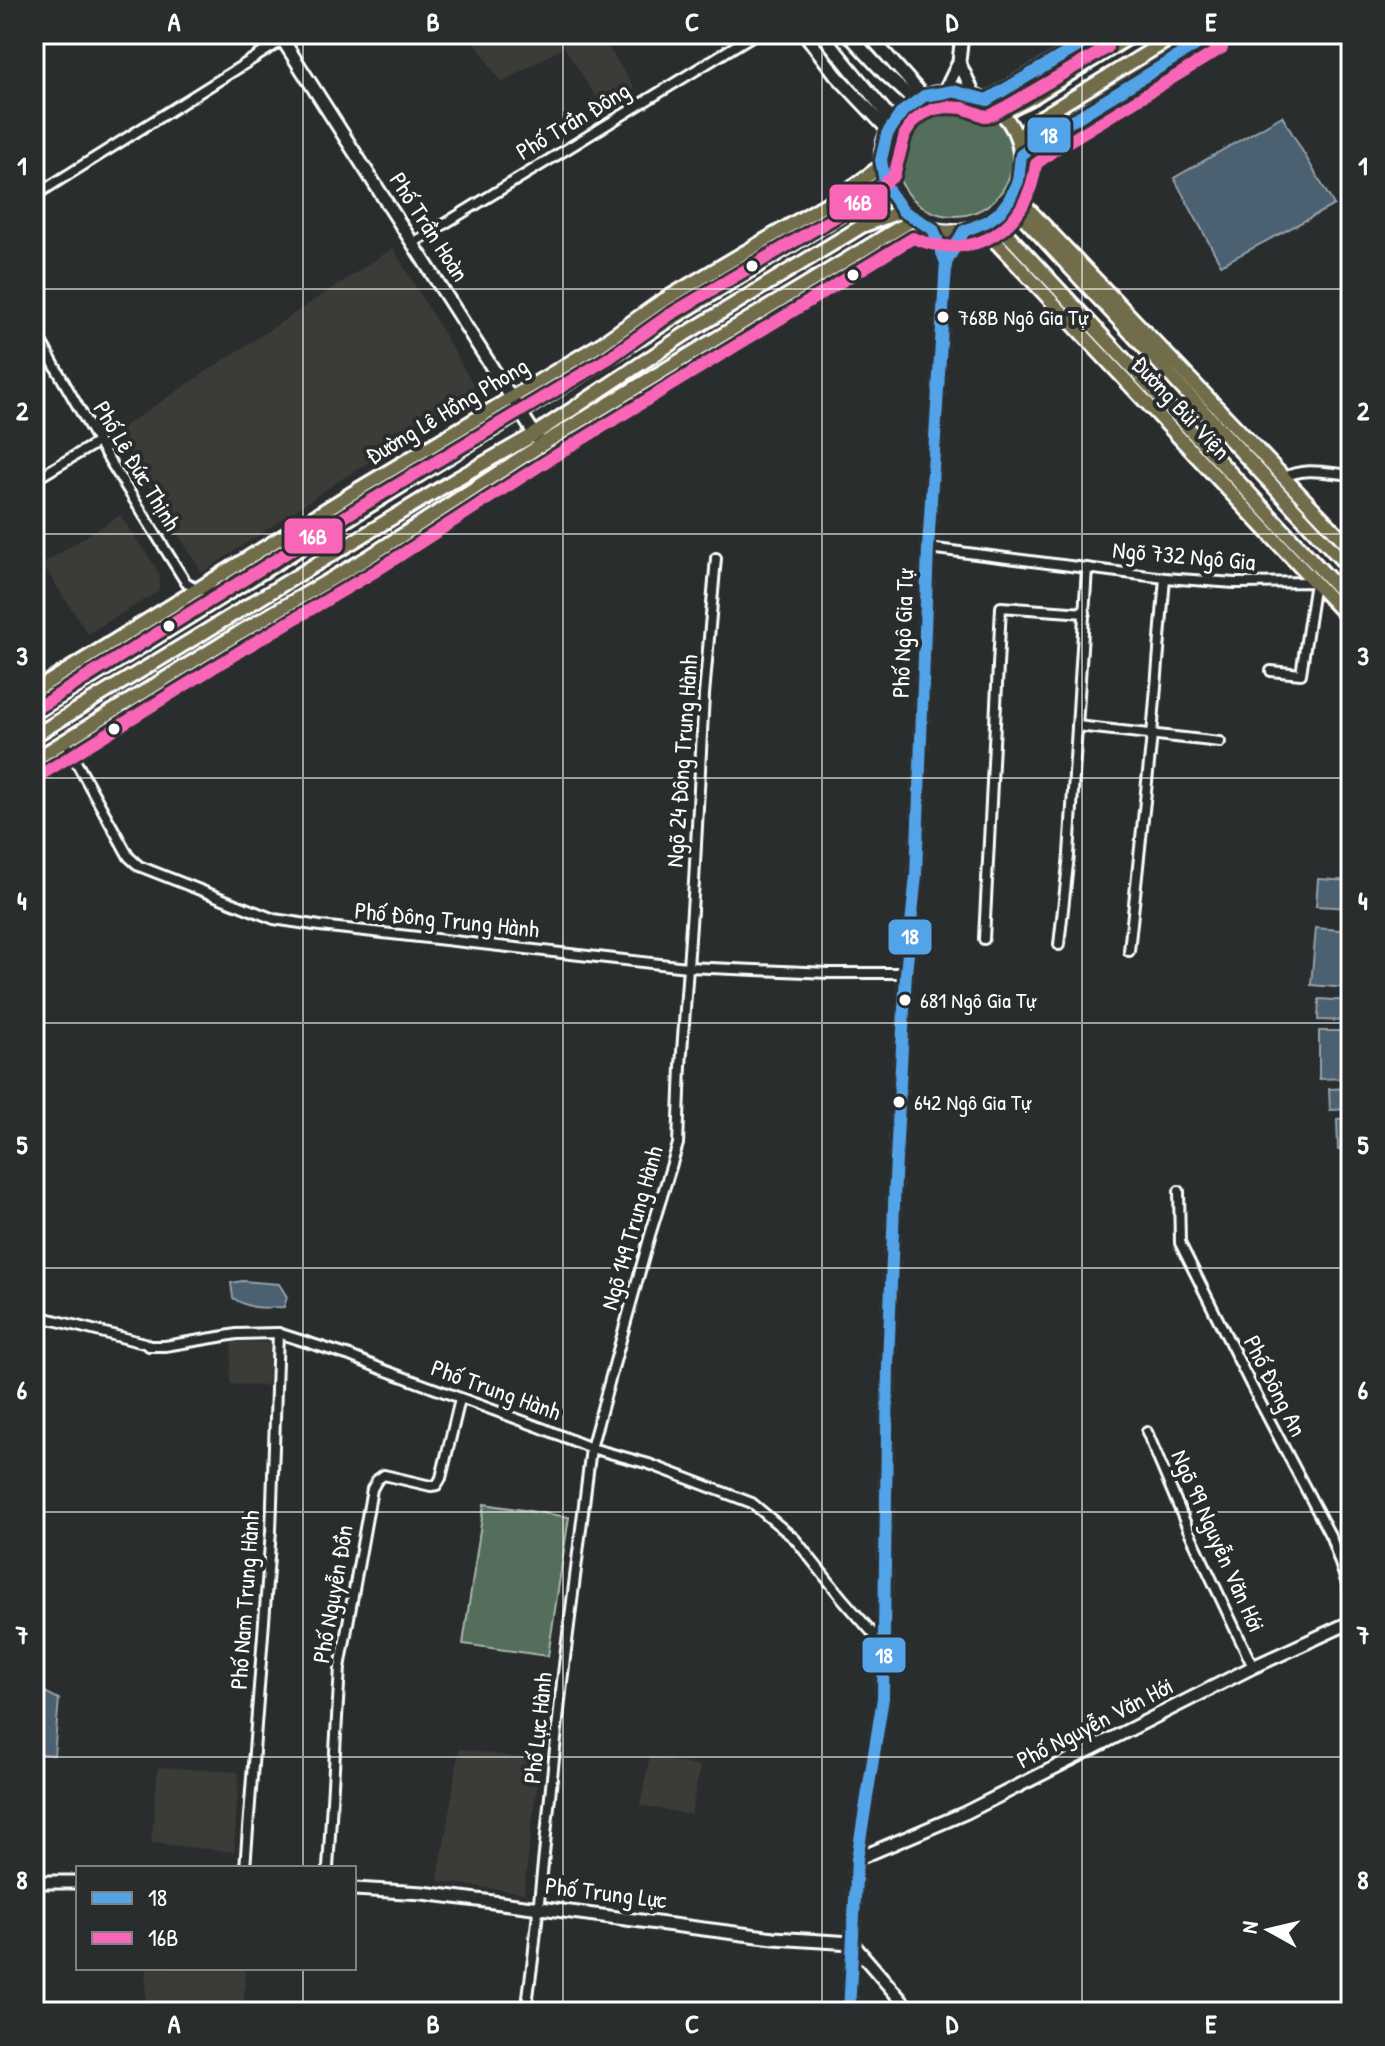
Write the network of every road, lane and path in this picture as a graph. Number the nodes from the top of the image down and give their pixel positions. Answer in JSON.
{"nodes":[{"id":1,"x":755,"y":34,"type":"edge"},
{"id":2,"x":805,"y":34,"type":"edge"},
{"id":3,"x":822,"y":34,"type":"edge"},
{"id":4,"x":848,"y":34,"type":"edge"},
{"id":5,"x":868,"y":34,"type":"edge"},
{"id":6,"x":962,"y":34,"type":"edge"},
{"id":7,"x":1099,"y":34,"type":"edge"},
{"id":8,"x":1134,"y":34,"type":"edge"},
{"id":9,"x":1178,"y":34,"type":"edge"},
{"id":10,"x":1214,"y":34,"type":"edge"},
{"id":11,"x":281,"y":37,"type":"edge"},
{"id":12,"x":959,"y":62,"type":"junction"},
{"id":13,"x":945,"y":91,"type":"junction"},
{"id":14,"x":974,"y":94,"type":"junction"},
{"id":15,"x":919,"y":98,"type":"junction"},
{"id":16,"x":987,"y":100,"type":"junction"},
{"id":17,"x":1002,"y":113,"type":"junction"},
{"id":18,"x":890,"y":125,"type":"junction"},
{"id":19,"x":1018,"y":139,"type":"junction"},
{"id":20,"x":1021,"y":155,"type":"junction"},
{"id":21,"x":882,"y":173,"type":"junction"},
{"id":22,"x":34,"y":196,"type":"edge"},
{"id":23,"x":1011,"y":197,"type":"junction"},
{"id":24,"x":907,"y":216,"type":"junction"},
{"id":25,"x":976,"y":226,"type":"junction"},
{"id":26,"x":933,"y":229,"type":"junction"},
{"id":27,"x":413,"y":243,"type":"junction"},
{"id":28,"x":946,"y":263,"type":"junction"},
{"id":29,"x":34,"y":329,"type":"edge"},
{"id":30,"x":511,"y":398,"type":"junction"},
{"id":31,"x":521,"y":413,"type":"junction"},
{"id":32,"x":538,"y":439,"type":"junction"},
{"id":33,"x":98,"y":442,"type":"junction"},
{"id":34,"x":1351,"y":475,"type":"edge"},
{"id":35,"x":1283,"y":478,"type":"junction"},
{"id":36,"x":34,"y":480,"type":"edge"},
{"id":37,"x":1348,"y":539,"type":"edge"},
{"id":38,"x":928,"y":548,"type":"junction"},
{"id":39,"x":716,"y":558,"type":"dead end"},
{"id":40,"x":1087,"y":568,"type":"junction"},
{"id":41,"x":1351,"y":570,"type":"edge"},
{"id":42,"x":1165,"y":578,"type":"junction"},
{"id":43,"x":1315,"y":582,"type":"junction"},
{"id":44,"x":196,"y":590,"type":"junction"},
{"id":45,"x":229,"y":592,"type":"junction"},
{"id":46,"x":1351,"y":602,"type":"edge"},
{"id":47,"x":1085,"y":613,"type":"junction"},
{"id":48,"x":1351,"y":621,"type":"edge"},
{"id":49,"x":1271,"y":671,"type":"dead end"},
{"id":50,"x":34,"y":691,"type":"edge"},
{"id":51,"x":34,"y":713,"type":"edge"},
{"id":52,"x":1077,"y":726,"type":"junction"},
{"id":53,"x":1152,"y":735,"type":"junction"},
{"id":54,"x":34,"y":736,"type":"edge"},
{"id":55,"x":65,"y":742,"type":"junction"},
{"id":56,"x":1220,"y":742,"type":"dead end"},
{"id":57,"x":34,"y":760,"type":"edge"},
{"id":58,"x":984,"y":939,"type":"dead end"},
{"id":59,"x":1059,"y":945,"type":"dead end"},
{"id":60,"x":1129,"y":951,"type":"dead end"},
{"id":61,"x":687,"y":967,"type":"junction"},
{"id":62,"x":906,"y":973,"type":"junction"},
{"id":63,"x":1179,"y":1191,"type":"dead end"},
{"id":64,"x":34,"y":1315,"type":"edge"},
{"id":65,"x":278,"y":1333,"type":"junction"},
{"id":66,"x":460,"y":1399,"type":"junction"},
{"id":67,"x":1147,"y":1432,"type":"dead end"},
{"id":68,"x":591,"y":1448,"type":"junction"},
{"id":69,"x":1351,"y":1596,"type":"edge"},
{"id":70,"x":1351,"y":1622,"type":"edge"},
{"id":71,"x":884,"y":1645,"type":"junction"},
{"id":72,"x":1253,"y":1667,"type":"junction"},
{"id":73,"x":857,"y":1859,"type":"junction"},
{"id":74,"x":245,"y":1866,"type":"edge"},
{"id":75,"x":328,"y":1866,"type":"edge"},
{"id":76,"x":34,"y":1882,"type":"edge"},
{"id":77,"x":76,"y":1882,"type":"edge"},
{"id":78,"x":356,"y":1889,"type":"edge"},
{"id":79,"x":539,"y":1907,"type":"junction"},
{"id":80,"x":852,"y":1943,"type":"junction"},
{"id":81,"x":526,"y":2012,"type":"edge"},
{"id":82,"x":849,"y":2012,"type":"edge"},
{"id":83,"x":910,"y":2012,"type":"edge"}],
"edges":[{"from":1,"to":27,"type":"street","name":"Phố Trần Đông"},
{"from":2,"to":18,"type":"main road"},
{"from":3,"to":18,"type":"main road"},
{"from":4,"to":15,"type":"main road"},
{"from":5,"to":15,"type":"main road"},
{"from":6,"to":12,"type":"main road"},
{"from":7,"to":16,"type":"main road"},
{"from":8,"to":17,"type":"main road"},
{"from":9,"to":19,"type":"main road"},
{"from":10,"to":20,"type":"main road"},
{"from":11,"to":22,"type":"street"},
{"from":11,"to":27,"type":"main road","name":"Phố Trần Hoàn"},
{"from":12,"to":13,"type":"main road"},
{"from":12,"to":14,"type":"main road"},
{"from":13,"to":14,"type":"main road"},
{"from":13,"to":15,"type":"main road"},
{"from":14,"to":16,"type":"main road"},
{"from":16,"to":17,"type":"main road"},
{"from":17,"to":19,"type":"main road"},
{"from":18,"to":21,"type":"main road"},
{"from":19,"to":20,"type":"main road"},
{"from":20,"to":23,"type":"main road"},
{"from":21,"to":24,"type":"main road"},
{"from":21,"to":30,"type":"main road","name":"Đường Lê Hồng Phong"},
{"from":21,"to":31,"type":"main road","name":"Đường Lê Hồng Phong"},
{"from":23,"to":35,"type":"main road","name":"Đường Bùi Viện"},
{"from":23,"to":41,"type":"main road","name":"Đường Bùi Viện"},
{"from":24,"to":26,"type":"main road"},
{"from":24,"to":32,"type":"main road"},
{"from":24,"to":32,"type":"main road"},
{"from":25,"to":26,"type":"main road"},
{"from":25,"to":28,"type":"main road"},
{"from":25,"to":43,"type":"main road","name":"Đường Bùi Viện"},
{"from":25,"to":46,"type":"main road","name":"Đường Bùi Viện"},
{"from":26,"to":28,"type":"main road"},
{"from":27,"to":30,"type":"main road","name":"Phố Trần Hoàn"},
{"from":28,"to":38,"type":"main road","name":"Phố Ngô Gia Tự"},
{"from":29,"to":33,"type":"street","name":"Phố Lê Đức Thịnh"},
{"from":30,"to":31,"type":"main road","name":"Phố Trần Hoàn"},
{"from":30,"to":44,"type":"main road","name":"Đường Lê Hồng Phong"},
{"from":31,"to":32,"type":"main road","name":"Phố Trần Hoàn"},
{"from":31,"to":45,"type":"main road","name":"Đường Lê Hồng Phong"},
{"from":32,"to":54,"type":"main road"},
{"from":32,"to":55,"type":"main road"},
{"from":33,"to":36,"type":"street"},
{"from":33,"to":44,"type":"street","name":"Phố Lê Đức Thịnh"},
{"from":34,"to":35,"type":"street"},
{"from":35,"to":37,"type":"main road","name":"Đường Bùi Viện"},
{"from":38,"to":40,"type":"street","name":"Ngõ 732 Ngô Gia"},
{"from":38,"to":62,"type":"main road","name":"Phố Ngô Gia Tự"},
{"from":39,"to":61,"type":"street","name":"Ngõ 24 Đông Trung Hành"},
{"from":40,"to":42,"type":"street","name":"Ngõ 732 Ngô Gia"},
{"from":40,"to":47,"type":"street"},
{"from":42,"to":43,"type":"street","name":"Ngõ 732 Ngô Gia"},
{"from":42,"to":53,"type":"street"},
{"from":43,"to":48,"type":"main road","name":"Đường Bùi Viện"},
{"from":43,"to":49,"type":"street"},
{"from":44,"to":45,"type":"street"},
{"from":44,"to":50,"type":"main road","name":"Đường Lê Hồng Phong"},
{"from":45,"to":51,"type":"main road","name":"Đường Lê Hồng Phong"},
{"from":47,"to":52,"type":"street"},
{"from":47,"to":58,"type":"street"},
{"from":52,"to":53,"type":"street"},
{"from":52,"to":59,"type":"street"},
{"from":53,"to":56,"type":"street"},
{"from":53,"to":60,"type":"street"},
{"from":55,"to":57,"type":"main road"},
{"from":55,"to":61,"type":"street","name":"Phố Đông Trung Hành"},
{"from":61,"to":62,"type":"street","name":"Phố Đông Trung Hành"},
{"from":61,"to":68,"type":"street","name":"Ngõ 149 Trung Hành"},
{"from":62,"to":71,"type":"main road","name":"Phố Ngô Gia Tự"},
{"from":63,"to":69,"type":"street","name":"Phố Đông An"},
{"from":64,"to":65,"type":"street","name":"Phố Trung Hành"},
{"from":65,"to":66,"type":"street","name":"Phố Trung Hành"},
{"from":65,"to":74,"type":"street","name":"Phố Nam Trung Hành"},
{"from":66,"to":68,"type":"street","name":"Phố Trung Hành"},
{"from":66,"to":75,"type":"street","name":"Phố Nguyễn Đồn"},
{"from":67,"to":72,"type":"street","name":"Ngõ 99 Nguyễn Văn Hới"},
{"from":68,"to":71,"type":"street","name":"Phố Trung Hành"},
{"from":68,"to":79,"type":"street","name":"Phố Lực Hành"},
{"from":70,"to":72,"type":"main road","name":"Phố Nguyễn Văn Hới"},
{"from":71,"to":73,"type":"main road","name":"Phố Ngô Gia Tự"},
{"from":72,"to":73,"type":"main road","name":"Phố Nguyễn Văn Hới"},
{"from":73,"to":80,"type":"main road","name":"Phố Ngô Gia Tự"},
{"from":76,"to":77,"type":"main road"},
{"from":78,"to":79,"type":"main road","name":"Phố Trung Lực"},
{"from":79,"to":80,"type":"main road","name":"Phố Trung Lực"},
{"from":79,"to":81,"type":"street","name":"Phố Lực Hành"},
{"from":80,"to":82,"type":"main road","name":"Phố Ngô Gia Tự"},
{"from":80,"to":83,"type":"main road"}]}
